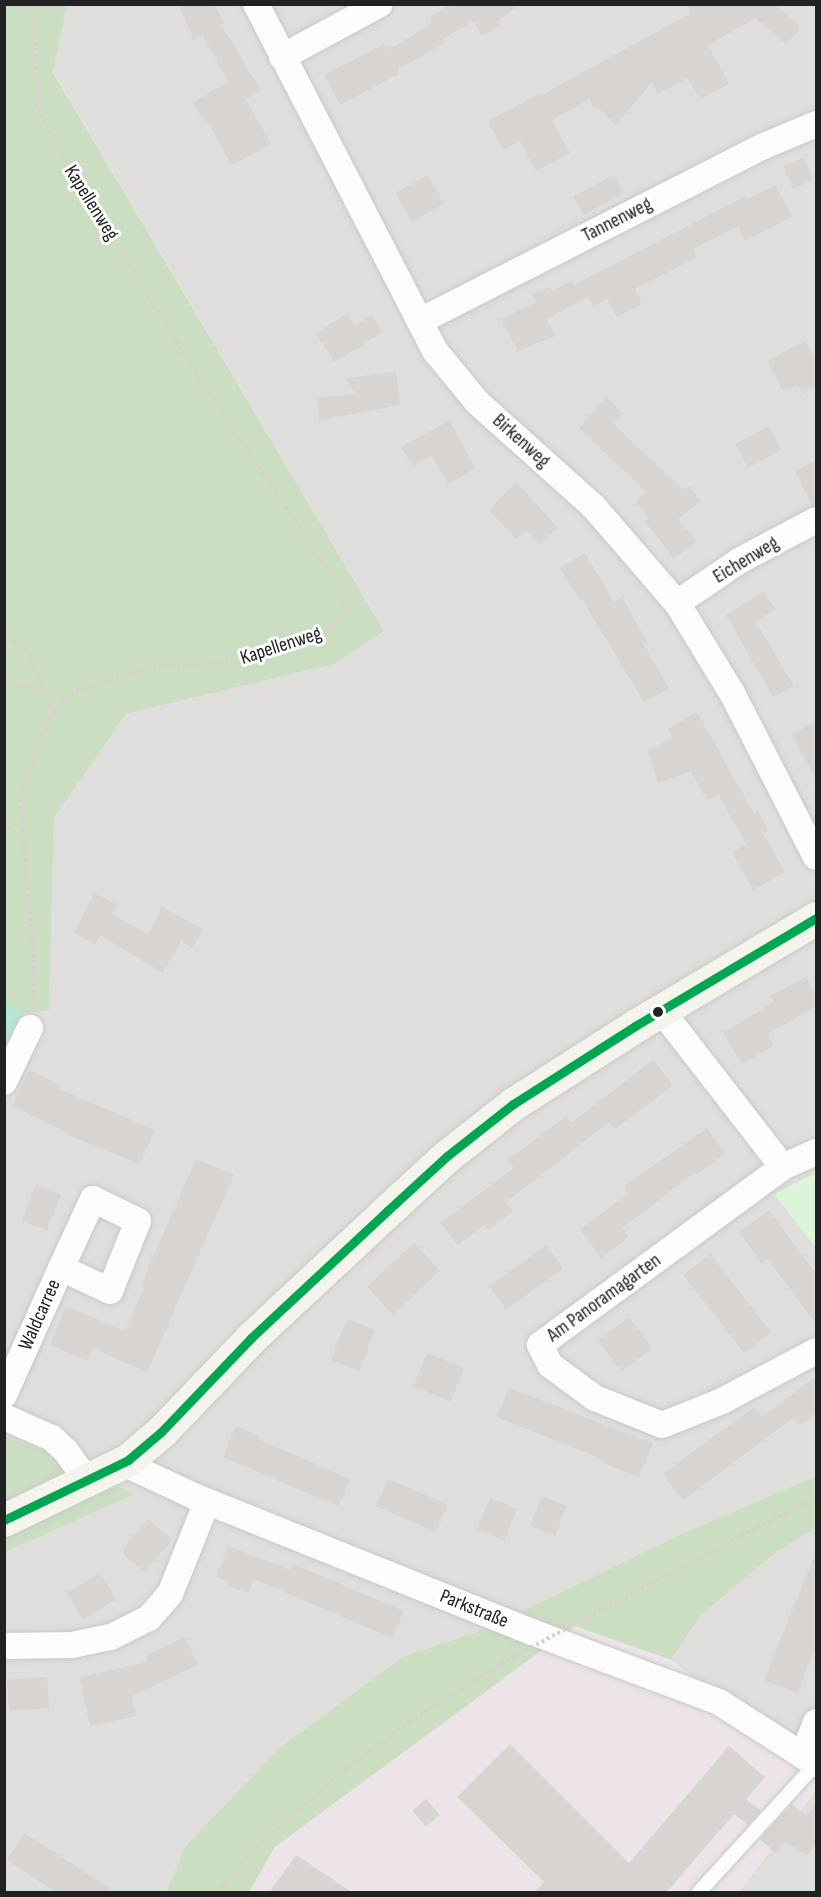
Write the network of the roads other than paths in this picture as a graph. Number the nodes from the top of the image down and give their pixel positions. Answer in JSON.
{"nodes":[{"id":1,"x":256,"y":4,"type":"edge"},
{"id":2,"x":380,"y":4,"type":"edge"},
{"id":3,"x":282,"y":57,"type":"junction"},
{"id":4,"x":816,"y":124,"type":"edge"},
{"id":5,"x":420,"y":321,"type":"junction"},
{"id":6,"x":816,"y":520,"type":"edge"},
{"id":7,"x":677,"y":603,"type":"junction"},
{"id":8,"x":816,"y":857,"type":"edge"},
{"id":9,"x":816,"y":918,"type":"edge"},
{"id":10,"x":661,"y":1010,"type":"junction"},
{"id":11,"x":30,"y":1028,"type":"road end"},
{"id":12,"x":4,"y":1082,"type":"edge"},
{"id":13,"x":816,"y":1152,"type":"edge"},
{"id":14,"x":783,"y":1167,"type":"junction"},
{"id":15,"x":61,"y":1269,"type":"dead end"},
{"id":16,"x":816,"y":1351,"type":"edge"},
{"id":17,"x":4,"y":1395,"type":"edge"},
{"id":18,"x":4,"y":1417,"type":"edge"},
{"id":19,"x":128,"y":1460,"type":"junction"},
{"id":20,"x":87,"y":1482,"type":"junction"},
{"id":21,"x":207,"y":1502,"type":"junction"},
{"id":22,"x":4,"y":1520,"type":"edge"},
{"id":23,"x":4,"y":1646,"type":"edge"},
{"id":24,"x":816,"y":1722,"type":"edge"},
{"id":25,"x":812,"y":1762,"type":"edge"},
{"id":26,"x":699,"y":1893,"type":"edge"}],
"edges":[{"from":1,"to":3,"type":"street","name":"Birkenweg"},
{"from":2,"to":3,"type":"street"},
{"from":3,"to":5,"type":"street","name":"Birkenweg"},
{"from":4,"to":5,"type":"street","name":"Tannenweg"},
{"from":5,"to":7,"type":"street","name":"Birkenweg"},
{"from":6,"to":7,"type":"street","name":"Eichenweg"},
{"from":7,"to":8,"type":"street","name":"Birkenweg"},
{"from":9,"to":10,"type":"street"},
{"from":10,"to":14,"type":"street"},
{"from":10,"to":19,"type":"street"},
{"from":11,"to":12,"type":"street"},
{"from":13,"to":14,"type":"street","name":"Am Panoramagarten"},
{"from":14,"to":16,"type":"street","name":"Am Panoramagarten"},
{"from":15,"to":17,"type":"street","name":"Waldcarree"},
{"from":18,"to":20,"type":"street"},
{"from":19,"to":20,"type":"street"},
{"from":19,"to":21,"type":"street","name":"Parkstraße"},
{"from":20,"to":22,"type":"street"},
{"from":21,"to":23,"type":"street"},
{"from":21,"to":25,"type":"street","name":"Parkstraße"},
{"from":24,"to":25,"type":"street"},
{"from":25,"to":26,"type":"lane"}]}
